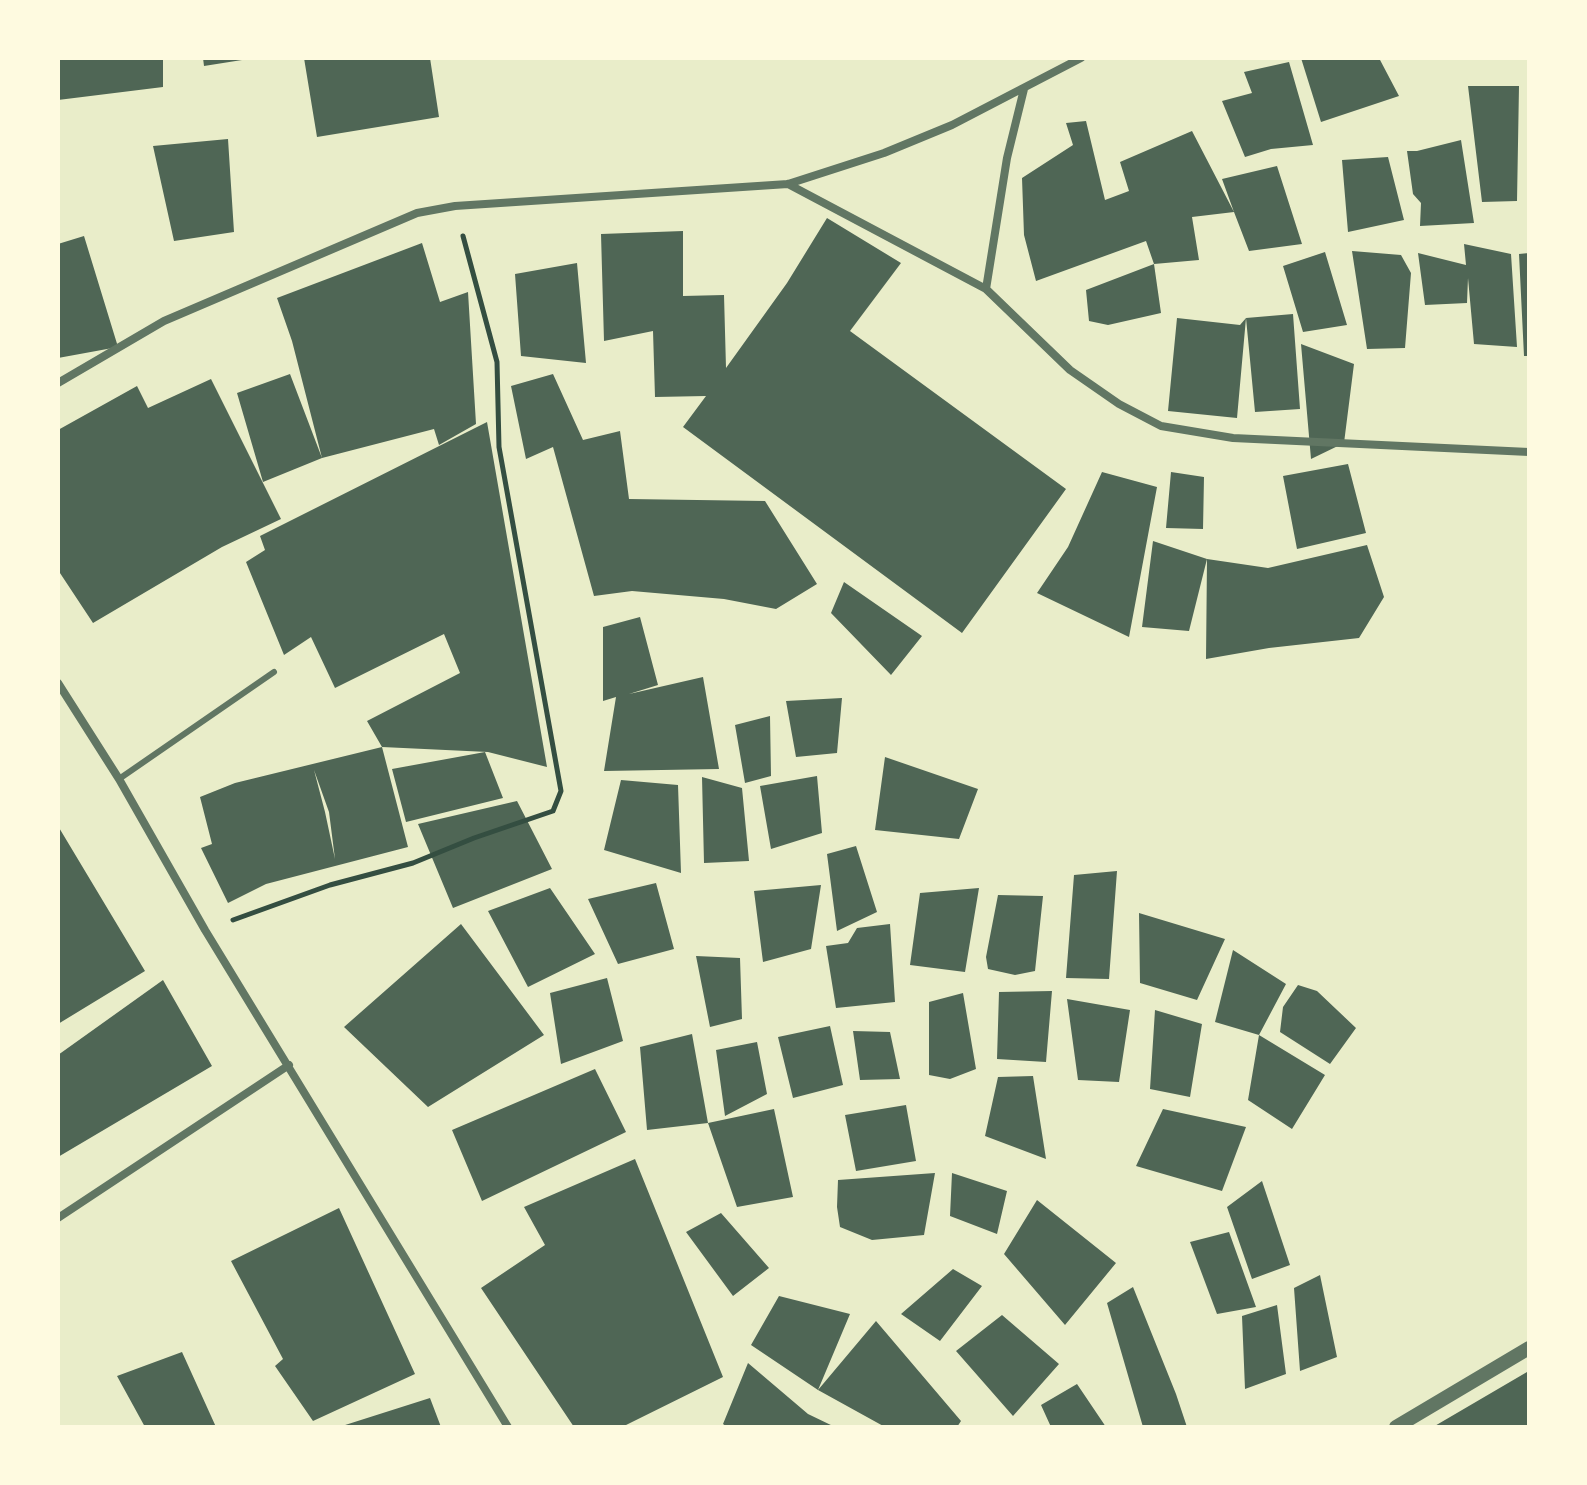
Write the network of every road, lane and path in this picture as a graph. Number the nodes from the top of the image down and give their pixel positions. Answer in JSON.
{"nodes":[{"id":1,"x":1081,"y":58,"type":"edge"},
{"id":2,"x":1024,"y":89,"type":"junction"},
{"id":3,"x":788,"y":184,"type":"junction"},
{"id":4,"x":455,"y":206,"type":"junction"},
{"id":5,"x":986,"y":289,"type":"junction"},
{"id":6,"x":58,"y":383,"type":"edge"},
{"id":7,"x":1529,"y":452,"type":"edge"},
{"id":8,"x":274,"y":672,"type":"dead end"},
{"id":9,"x":58,"y":683,"type":"edge"},
{"id":10,"x":119,"y":779,"type":"junction"},
{"id":11,"x":205,"y":930,"type":"junction"},
{"id":12,"x":289,"y":1065,"type":"junction"},
{"id":13,"x":58,"y":1218,"type":"edge"},
{"id":14,"x":1529,"y":1348,"type":"edge"},
{"id":15,"x":508,"y":1427,"type":"edge"},
{"id":16,"x":1396,"y":1427,"type":"edge"}],
"edges":[{"from":1,"to":2,"type":"street"},
{"from":2,"to":3,"type":"street"},
{"from":2,"to":5,"type":"street"},
{"from":3,"to":4,"type":"street"},
{"from":3,"to":5,"type":"street"},
{"from":4,"to":6,"type":"street"},
{"from":4,"to":11,"type":"path"},
{"from":5,"to":7,"type":"street"},
{"from":8,"to":10,"type":"lane"},
{"from":9,"to":10,"type":"street"},
{"from":10,"to":11,"type":"street"},
{"from":11,"to":12,"type":"street"},
{"from":12,"to":13,"type":"street"},
{"from":12,"to":15,"type":"street"},
{"from":14,"to":16,"type":"street"}]}
